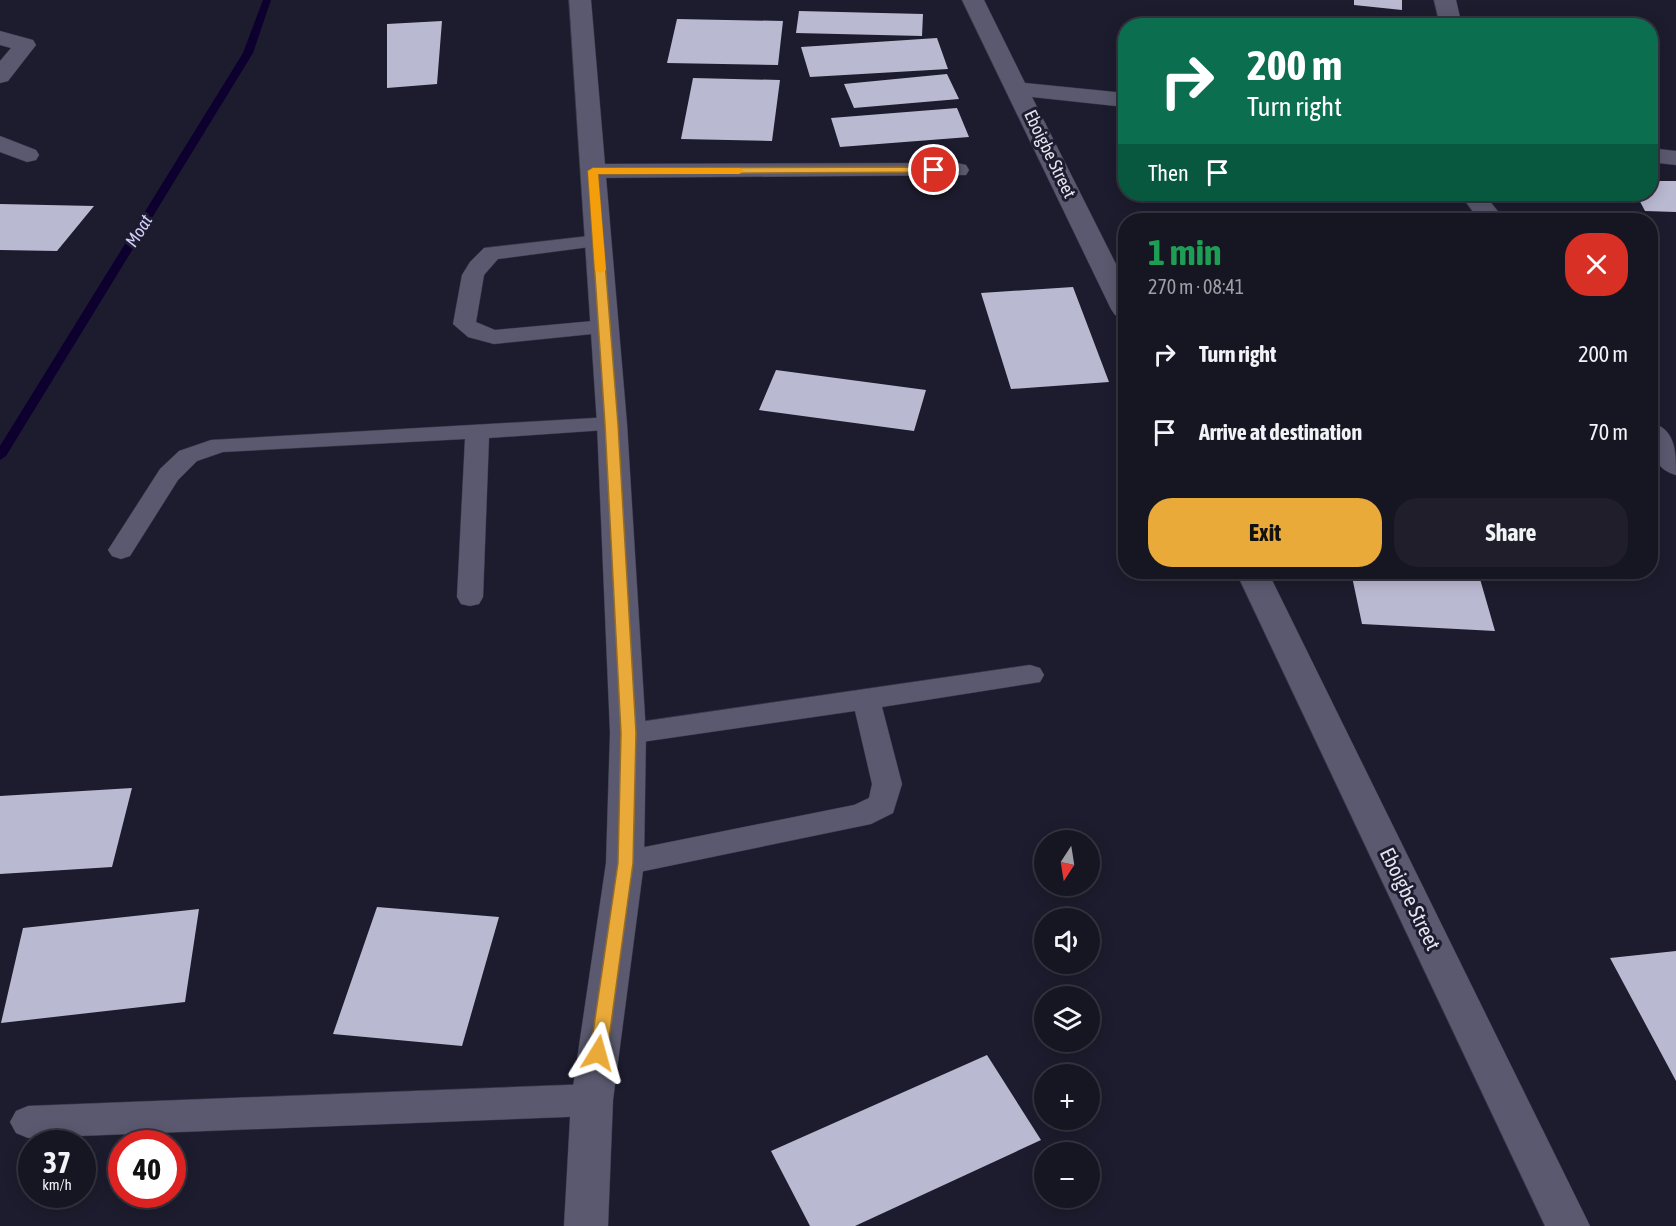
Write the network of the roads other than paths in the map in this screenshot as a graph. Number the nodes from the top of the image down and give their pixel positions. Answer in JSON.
{"nodes":[{"id":1,"x":580,"y":0,"type":"edge"},
{"id":2,"x":973,"y":0,"type":"edge"},
{"id":3,"x":1445,"y":0,"type":"edge"},
{"id":4,"x":1449,"y":18,"type":"edge"},
{"id":5,"x":0,"y":38,"type":"edge"},
{"id":6,"x":0,"y":76,"type":"edge"},
{"id":7,"x":1019,"y":89,"type":"junction"},
{"id":8,"x":1118,"y":99,"type":"edge"},
{"id":9,"x":0,"y":143,"type":"edge"},
{"id":10,"x":27,"y":155,"type":"dead end"},
{"id":11,"x":1658,"y":156,"type":"edge"},
{"id":12,"x":1676,"y":158,"type":"edge"},
{"id":13,"x":957,"y":170,"type":"dead end"},
{"id":14,"x":593,"y":171,"type":"junction"},
{"id":15,"x":1477,"y":201,"type":"edge"},
{"id":16,"x":1487,"y":213,"type":"edge"},
{"id":17,"x":598,"y":241,"type":"junction"},
{"id":18,"x":1118,"y":294,"type":"edge"},
{"id":19,"x":604,"y":327,"type":"junction"},
{"id":20,"x":612,"y":424,"type":"junction"},
{"id":21,"x":477,"y":432,"type":"junction"},
{"id":22,"x":1658,"y":441,"type":"edge"},
{"id":23,"x":1676,"y":465,"type":"edge"},
{"id":24,"x":121,"y":550,"type":"dead end"},
{"id":25,"x":1255,"y":579,"type":"edge"},
{"id":26,"x":470,"y":597,"type":"dead end"},
{"id":27,"x":1030,"y":675,"type":"dead end"},
{"id":28,"x":866,"y":698,"type":"junction"},
{"id":29,"x":628,"y":733,"type":"junction"},
{"id":30,"x":626,"y":863,"type":"junction"},
{"id":31,"x":592,"y":1100,"type":"junction"},
{"id":32,"x":28,"y":1122,"type":"dead end"},
{"id":33,"x":586,"y":1226,"type":"edge"},
{"id":34,"x":1568,"y":1226,"type":"edge"}],
"edges":[{"from":1,"to":14,"type":"street"},
{"from":2,"to":7,"type":"street","name":"Eboigbe Street"},
{"from":3,"to":4,"type":"street"},
{"from":5,"to":6,"type":"street"},
{"from":7,"to":8,"type":"street"},
{"from":7,"to":18,"type":"street","name":"Eboigbe Street"},
{"from":9,"to":10,"type":"street"},
{"from":11,"to":12,"type":"street"},
{"from":13,"to":14,"type":"street"},
{"from":14,"to":17,"type":"street"},
{"from":15,"to":16,"type":"street"},
{"from":17,"to":19,"type":"street"},
{"from":17,"to":19,"type":"lane"},
{"from":19,"to":20,"type":"street"},
{"from":20,"to":21,"type":"lane"},
{"from":20,"to":29,"type":"street"},
{"from":21,"to":24,"type":"lane"},
{"from":21,"to":26,"type":"lane"},
{"from":22,"to":23,"type":"street"},
{"from":25,"to":34,"type":"street","name":"Eboigbe Street"},
{"from":27,"to":28,"type":"lane"},
{"from":28,"to":29,"type":"lane"},
{"from":28,"to":30,"type":"lane"},
{"from":29,"to":30,"type":"street"},
{"from":30,"to":31,"type":"street"},
{"from":31,"to":32,"type":"lane"},
{"from":31,"to":33,"type":"street"}]}
